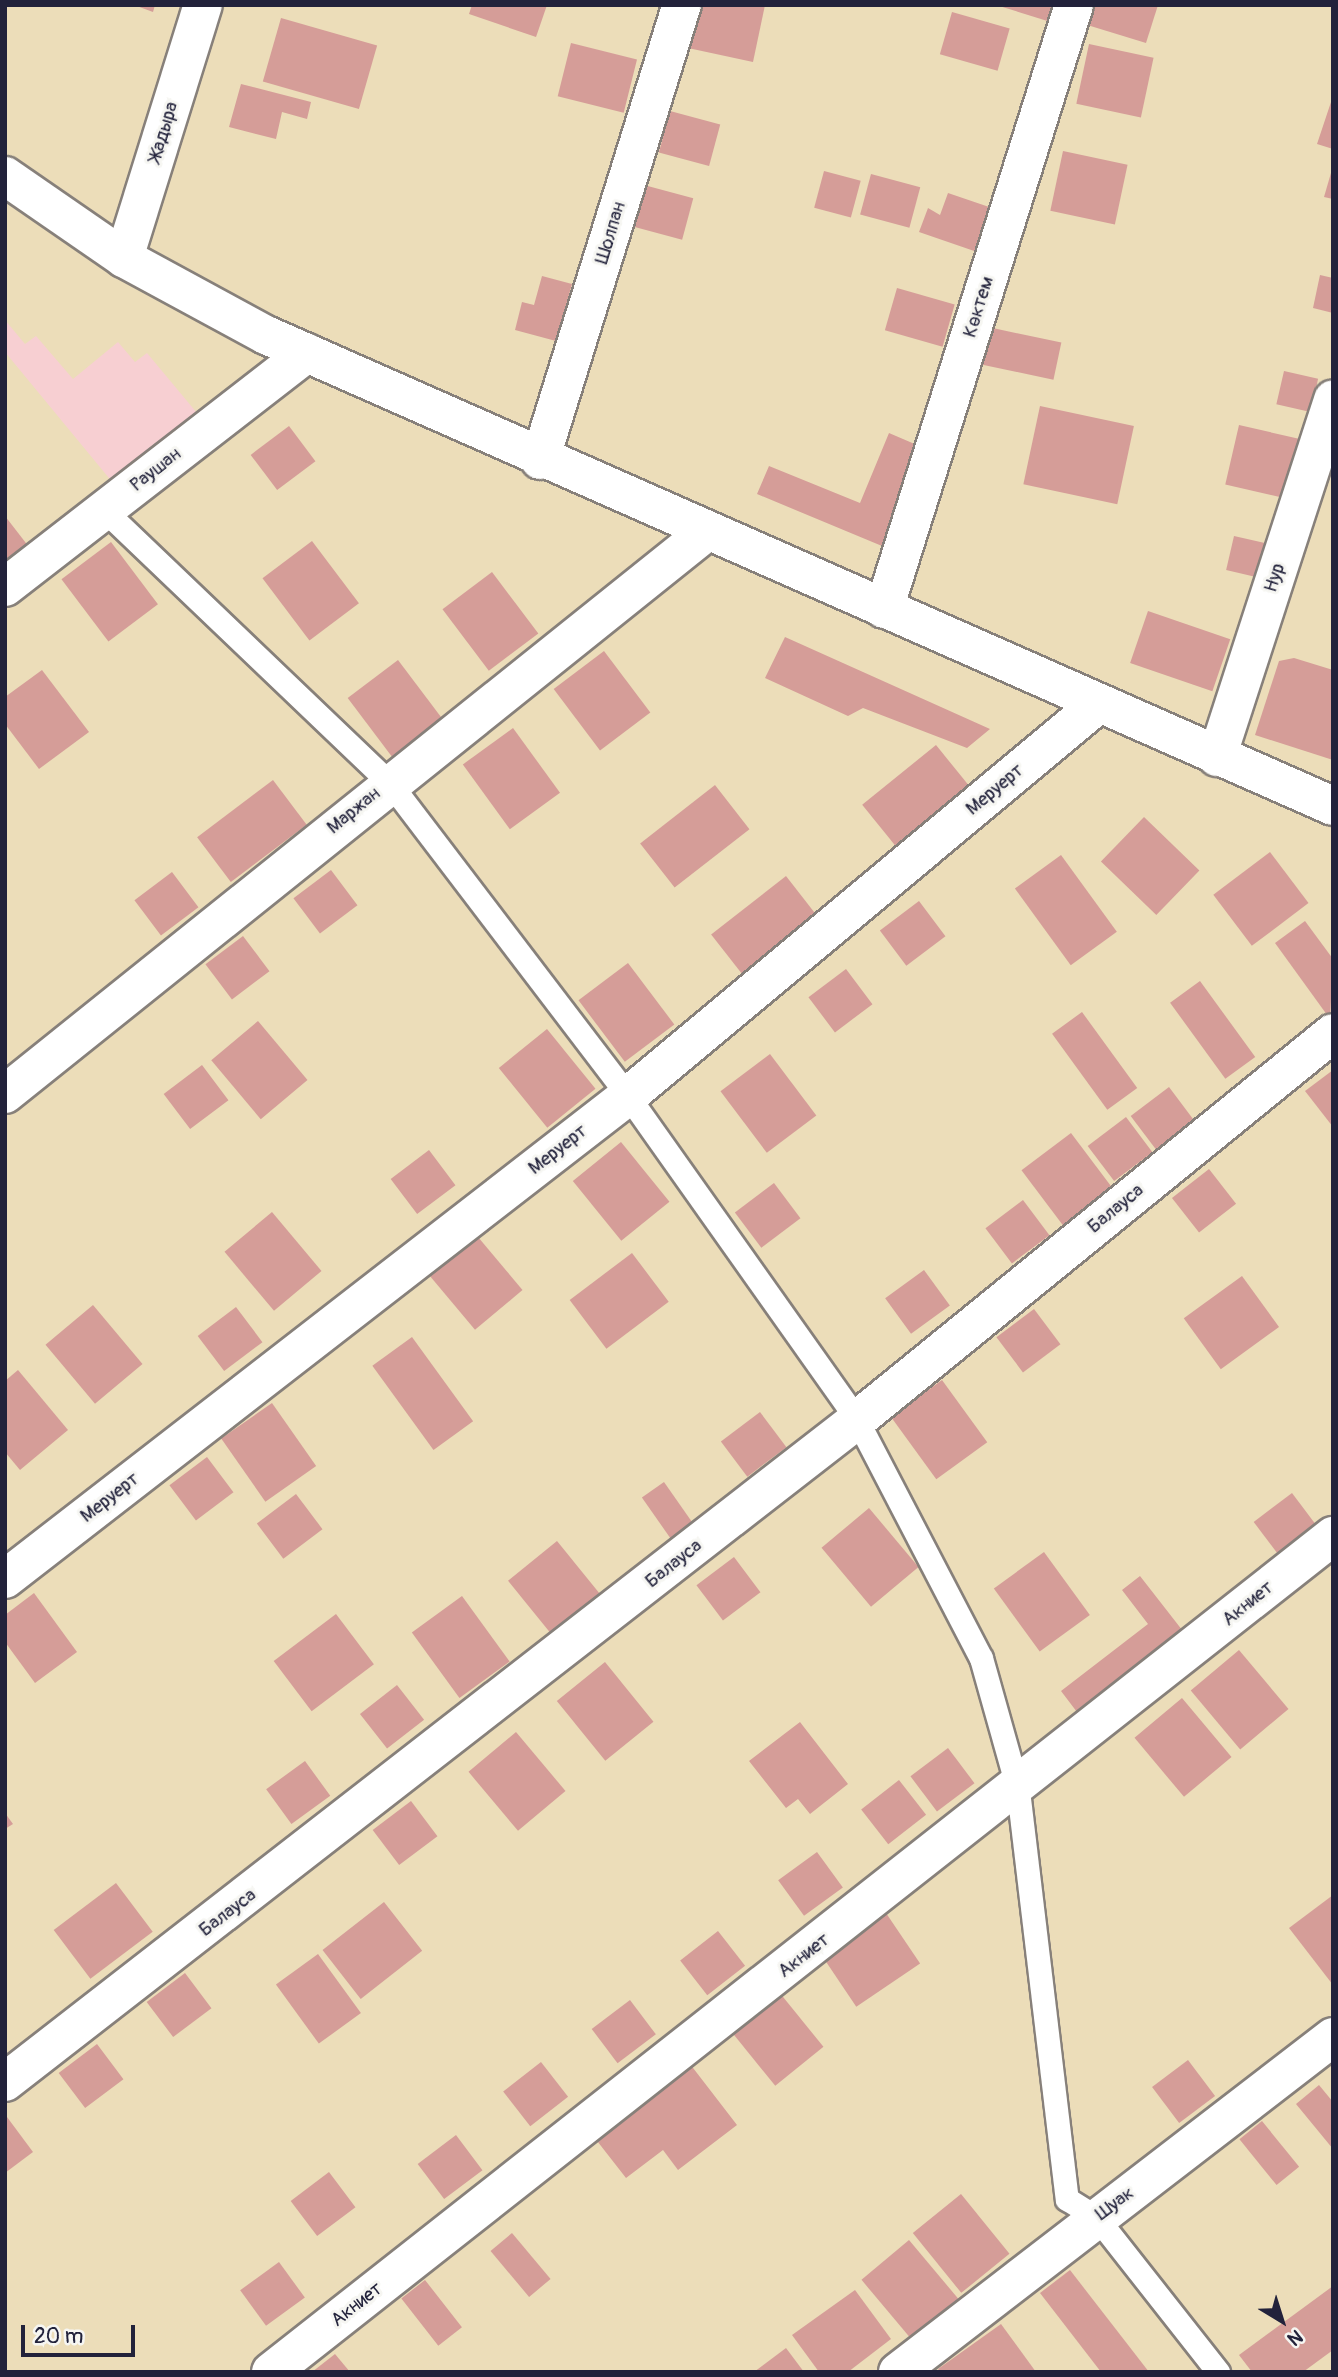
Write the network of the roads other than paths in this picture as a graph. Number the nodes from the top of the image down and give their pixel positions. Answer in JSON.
{"nodes":[{"id":1,"x":203,"y":5,"type":"edge"},
{"id":2,"x":682,"y":5,"type":"edge"},
{"id":3,"x":1074,"y":5,"type":"edge"},
{"id":4,"x":5,"y":176,"type":"edge"},
{"id":5,"x":124,"y":258,"type":"junction"},
{"id":6,"x":307,"y":353,"type":"junction"},
{"id":7,"x":1333,"y":399,"type":"edge"},
{"id":8,"x":540,"y":460,"type":"junction"},
{"id":9,"x":104,"y":510,"type":"junction"},
{"id":10,"x":705,"y":533,"type":"junction"},
{"id":11,"x":5,"y":587,"type":"edge"},
{"id":12,"x":884,"y":609,"type":"junction"},
{"id":13,"x":1097,"y":705,"type":"junction"},
{"id":14,"x":1217,"y":757,"type":"junction"},
{"id":15,"x":389,"y":782,"type":"junction"},
{"id":16,"x":1333,"y":806,"type":"edge"},
{"id":17,"x":1333,"y":1033,"type":"edge"},
{"id":18,"x":5,"y":1094,"type":"edge"},
{"id":19,"x":628,"y":1096,"type":"junction"},
{"id":20,"x":858,"y":1420,"type":"junction"},
{"id":21,"x":1333,"y":1536,"type":"edge"},
{"id":22,"x":5,"y":1579,"type":"edge"},
{"id":23,"x":1018,"y":1790,"type":"junction"},
{"id":24,"x":1333,"y":2038,"type":"edge"},
{"id":25,"x":5,"y":2082,"type":"edge"},
{"id":26,"x":1097,"y":2218,"type":"junction"},
{"id":27,"x":271,"y":2372,"type":"edge"},
{"id":28,"x":898,"y":2372,"type":"edge"},
{"id":29,"x":1218,"y":2372,"type":"edge"}],
"edges":[{"from":1,"to":5,"type":"street","name":"Жадыра"},
{"from":2,"to":8,"type":"street","name":"Шолпан"},
{"from":3,"to":12,"type":"street","name":"Көктем"},
{"from":4,"to":5,"type":"street"},
{"from":5,"to":6,"type":"street"},
{"from":6,"to":8,"type":"street"},
{"from":6,"to":9,"type":"street","name":"Раушан"},
{"from":7,"to":14,"type":"street","name":"Нур"},
{"from":8,"to":10,"type":"street"},
{"from":9,"to":11,"type":"street","name":"Раушан"},
{"from":9,"to":15,"type":"lane"},
{"from":10,"to":12,"type":"street"},
{"from":10,"to":15,"type":"street","name":"Маржан"},
{"from":12,"to":13,"type":"street"},
{"from":13,"to":14,"type":"street"},
{"from":13,"to":19,"type":"street","name":"Меруерт"},
{"from":14,"to":16,"type":"street"},
{"from":15,"to":18,"type":"street","name":"Маржан"},
{"from":15,"to":19,"type":"lane"},
{"from":17,"to":20,"type":"street","name":"Балауса"},
{"from":19,"to":20,"type":"lane"},
{"from":19,"to":22,"type":"street","name":"Меруерт"},
{"from":20,"to":23,"type":"lane"},
{"from":20,"to":25,"type":"street","name":"Балауса"},
{"from":21,"to":23,"type":"street","name":"Акниет"},
{"from":23,"to":26,"type":"lane"},
{"from":23,"to":27,"type":"street","name":"Акниет"},
{"from":24,"to":26,"type":"street","name":"Шуак"},
{"from":26,"to":28,"type":"street","name":"Шуак"},
{"from":26,"to":29,"type":"lane"}]}
